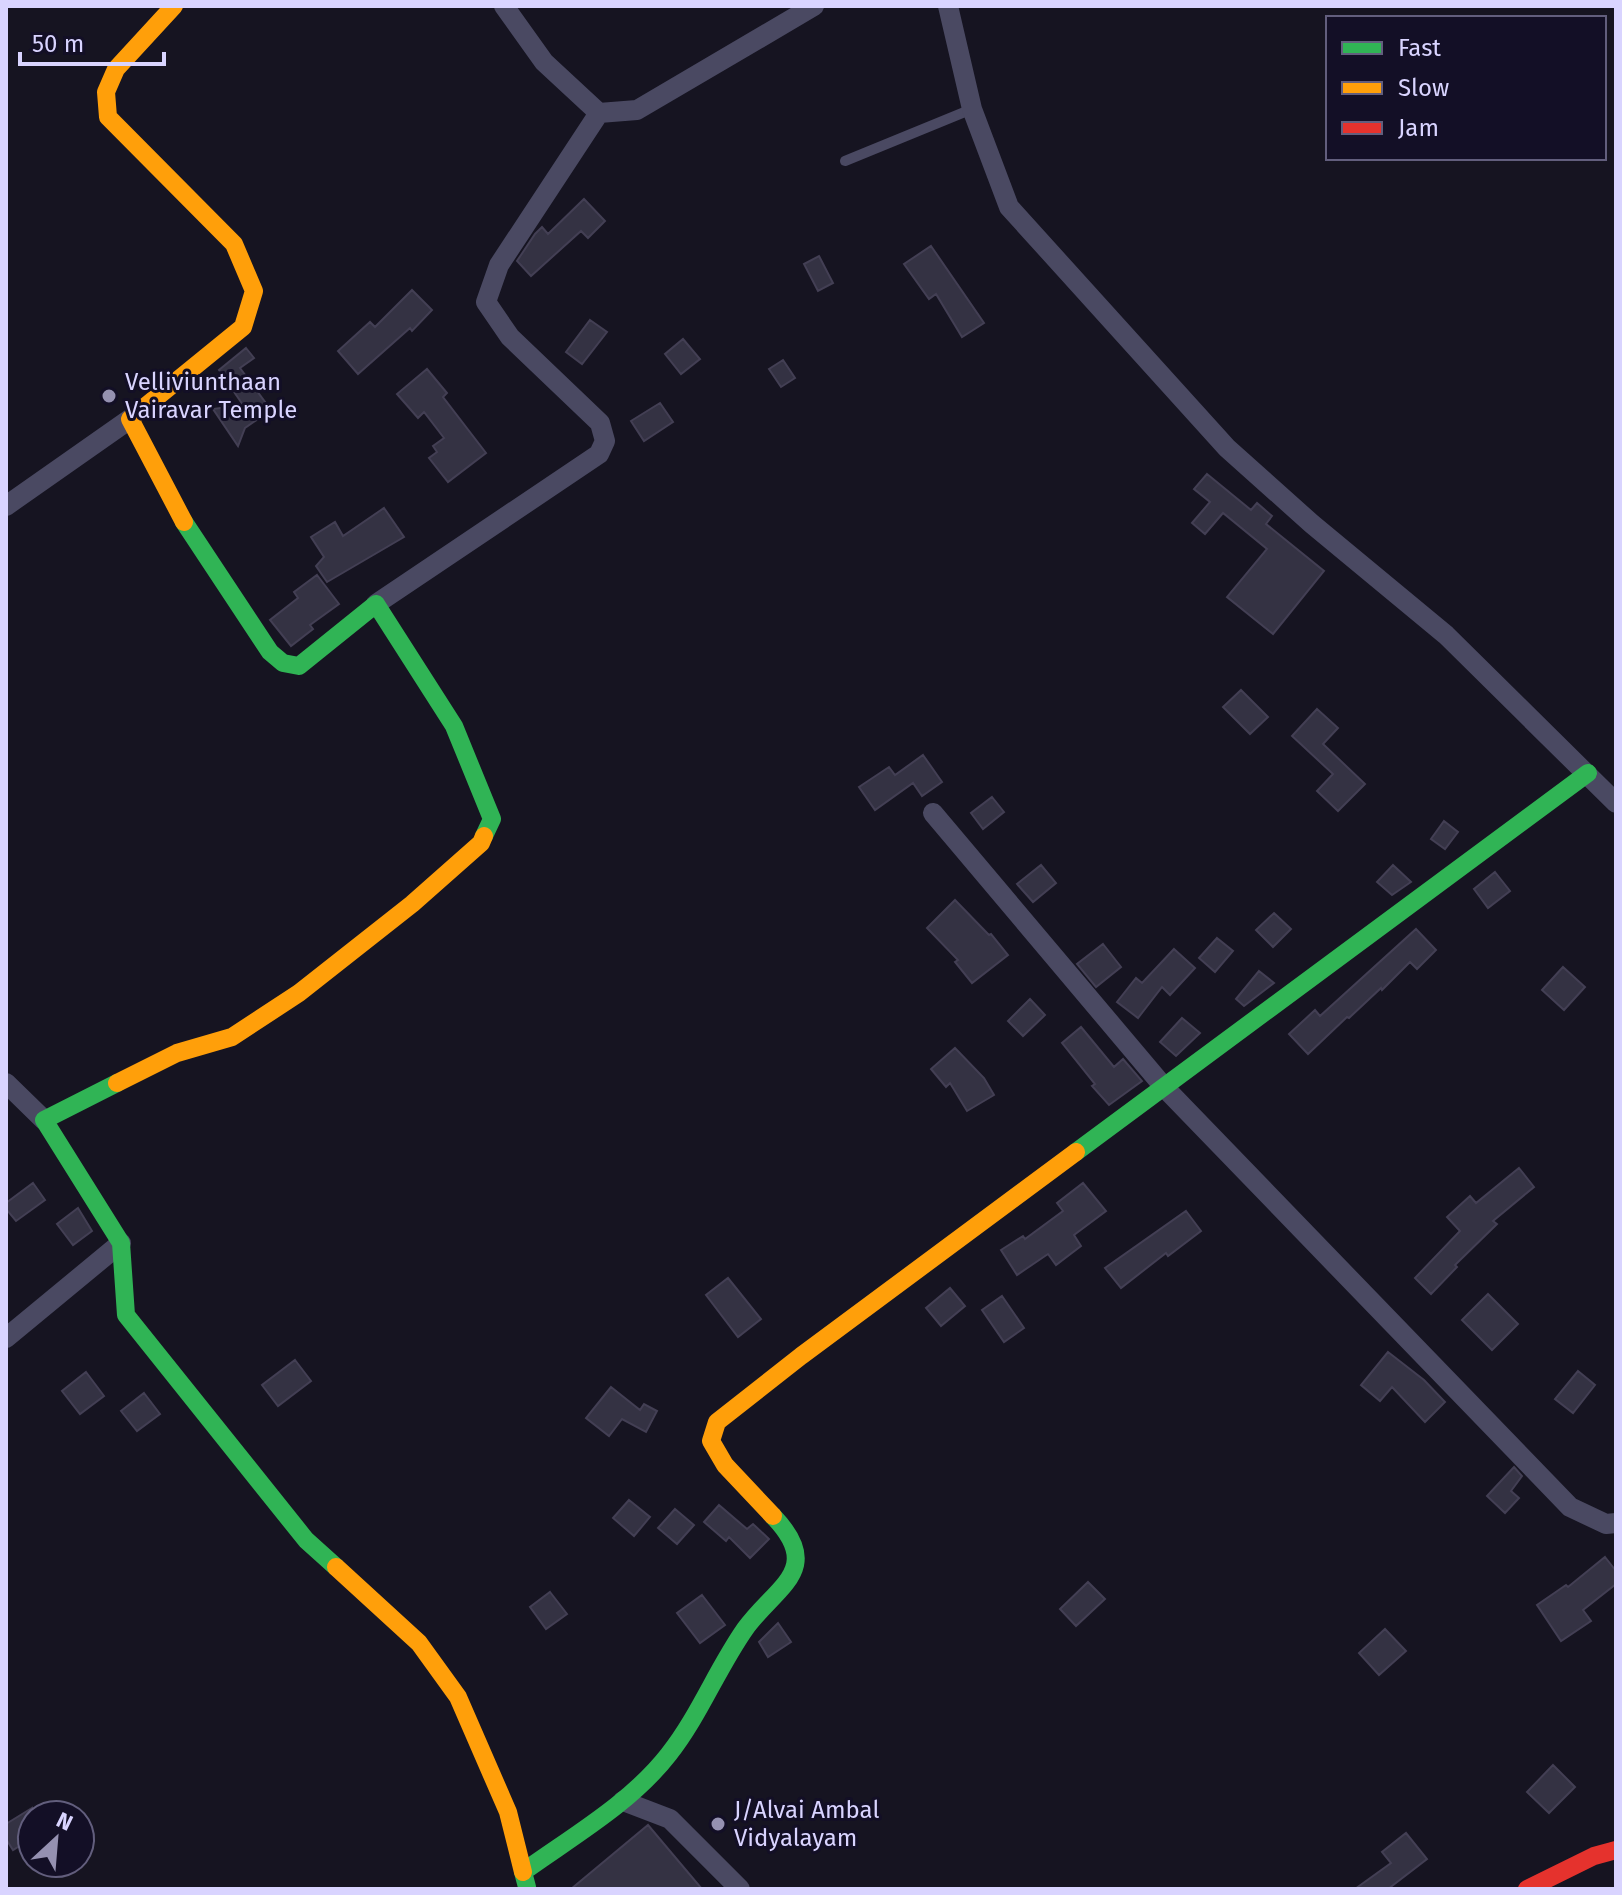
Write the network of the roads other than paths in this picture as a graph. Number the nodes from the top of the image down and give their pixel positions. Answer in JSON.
{"nodes":[{"id":1,"x":174,"y":6,"type":"edge"},
{"id":2,"x":504,"y":6,"type":"edge"},
{"id":3,"x":814,"y":6,"type":"edge"},
{"id":4,"x":948,"y":6,"type":"edge"},
{"id":5,"x":972,"y":109,"type":"junction"},
{"id":6,"x":599,"y":113,"type":"junction"},
{"id":7,"x":845,"y":161,"type":"dead end"},
{"id":8,"x":130,"y":419,"type":"junction"},
{"id":9,"x":6,"y":506,"type":"edge"},
{"id":10,"x":376,"y":604,"type":"junction"},
{"id":11,"x":1588,"y":773,"type":"junction"},
{"id":12,"x":1616,"y":803,"type":"edge"},
{"id":13,"x":933,"y":813,"type":"dead end"},
{"id":14,"x":6,"y":1083,"type":"edge"},
{"id":15,"x":1164,"y":1087,"type":"junction"},
{"id":16,"x":44,"y":1120,"type":"junction"},
{"id":17,"x":121,"y":1243,"type":"junction"},
{"id":18,"x":6,"y":1338,"type":"edge"},
{"id":19,"x":1616,"y":1523,"type":"edge"},
{"id":20,"x":623,"y":1801,"type":"junction"},
{"id":21,"x":1616,"y":1850,"type":"edge"},
{"id":22,"x":525,"y":1880,"type":"edge"},
{"id":23,"x":740,"y":1889,"type":"edge"},
{"id":24,"x":1527,"y":1889,"type":"edge"}],
"edges":[{"from":1,"to":8,"type":"street"},
{"from":2,"to":6,"type":"street"},
{"from":3,"to":6,"type":"street"},
{"from":4,"to":5,"type":"street"},
{"from":5,"to":7,"type":"lane"},
{"from":5,"to":11,"type":"street"},
{"from":6,"to":10,"type":"street"},
{"from":8,"to":9,"type":"street"},
{"from":8,"to":10,"type":"street"},
{"from":10,"to":16,"type":"street"},
{"from":11,"to":12,"type":"street"},
{"from":11,"to":15,"type":"street"},
{"from":13,"to":15,"type":"street"},
{"from":14,"to":16,"type":"street"},
{"from":15,"to":19,"type":"street"},
{"from":15,"to":20,"type":"street"},
{"from":16,"to":17,"type":"street"},
{"from":17,"to":18,"type":"street"},
{"from":17,"to":22,"type":"street"},
{"from":20,"to":22,"type":"street"},
{"from":20,"to":23,"type":"street"},
{"from":21,"to":24,"type":"street"}]}
